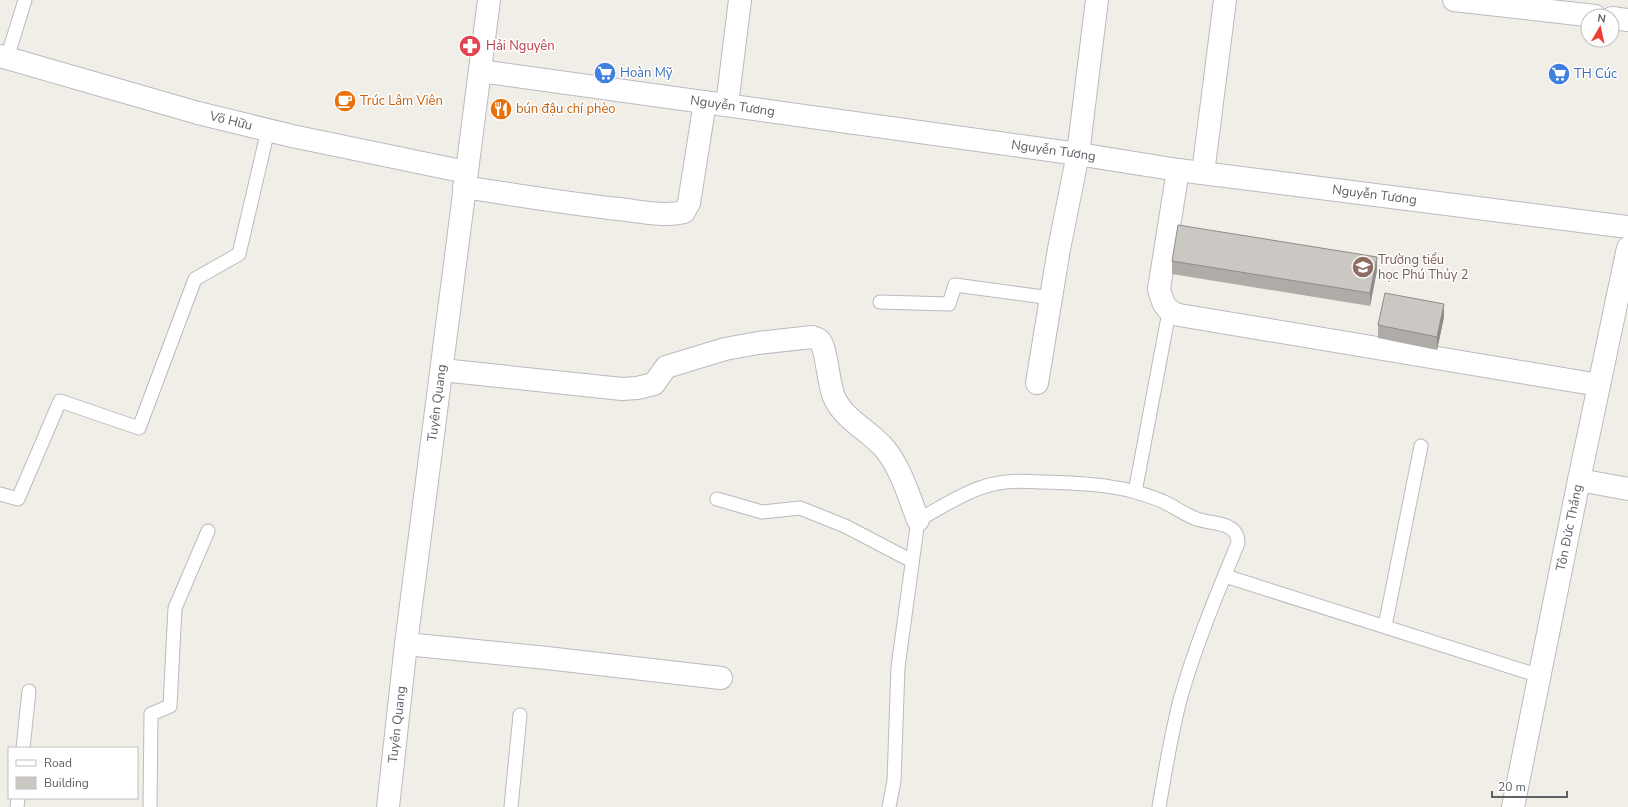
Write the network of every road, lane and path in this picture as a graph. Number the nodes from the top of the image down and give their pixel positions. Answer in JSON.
{"nodes":[{"id":1,"x":25,"y":0,"type":"edge"},
{"id":2,"x":489,"y":0,"type":"edge"},
{"id":3,"x":740,"y":0,"type":"edge"},
{"id":4,"x":1097,"y":0,"type":"edge"},
{"id":5,"x":1225,"y":0,"type":"edge"},
{"id":6,"x":1454,"y":0,"type":"edge"},
{"id":7,"x":1531,"y":4,"type":"edge"},
{"id":8,"x":1580,"y":13,"type":"edge"},
{"id":9,"x":3,"y":57,"type":"edge"},
{"id":10,"x":480,"y":71,"type":"junction"},
{"id":11,"x":705,"y":102,"type":"junction"},
{"id":12,"x":727,"y":105,"type":"junction"},
{"id":13,"x":268,"y":130,"type":"junction"},
{"id":14,"x":1078,"y":154,"type":"junction"},
{"id":15,"x":1178,"y":170,"type":"junction"},
{"id":16,"x":1203,"y":172,"type":"junction"},
{"id":17,"x":465,"y":180,"type":"junction"},
{"id":18,"x":1628,"y":227,"type":"edge"},
{"id":19,"x":1628,"y":248,"type":"edge"},
{"id":20,"x":1051,"y":298,"type":"junction"},
{"id":21,"x":880,"y":302,"type":"dead end"},
{"id":22,"x":1169,"y":312,"type":"junction"},
{"id":23,"x":442,"y":370,"type":"junction"},
{"id":24,"x":1037,"y":383,"type":"dead end"},
{"id":25,"x":1599,"y":385,"type":"junction"},
{"id":26,"x":1422,"y":446,"type":"dead end"},
{"id":27,"x":1579,"y":480,"type":"junction"},
{"id":28,"x":1628,"y":489,"type":"edge"},
{"id":29,"x":1135,"y":492,"type":"junction"},
{"id":30,"x":0,"y":494,"type":"edge"},
{"id":31,"x":717,"y":498,"type":"dead end"},
{"id":32,"x":918,"y":520,"type":"junction"},
{"id":33,"x":208,"y":531,"type":"dead end"},
{"id":34,"x":912,"y":561,"type":"junction"},
{"id":35,"x":1225,"y":576,"type":"junction"},
{"id":36,"x":1384,"y":626,"type":"junction"},
{"id":37,"x":406,"y":644,"type":"junction"},
{"id":38,"x":1540,"y":676,"type":"junction"},
{"id":39,"x":721,"y":678,"type":"dead end"},
{"id":40,"x":29,"y":691,"type":"dead end"},
{"id":41,"x":520,"y":715,"type":"dead end"},
{"id":42,"x":23,"y":747,"type":"edge"},
{"id":43,"x":150,"y":807,"type":"edge"},
{"id":44,"x":388,"y":807,"type":"edge"},
{"id":45,"x":511,"y":807,"type":"edge"},
{"id":46,"x":889,"y":807,"type":"edge"},
{"id":47,"x":1159,"y":807,"type":"edge"},
{"id":48,"x":1513,"y":807,"type":"edge"}],
"edges":[{"from":1,"to":9,"type":"lane"},
{"from":2,"to":10,"type":"street","name":"Tuyên Quang"},
{"from":3,"to":12,"type":"street"},
{"from":4,"to":14,"type":"street"},
{"from":5,"to":16,"type":"street"},
{"from":6,"to":7,"type":"street"},
{"from":7,"to":8,"type":"street"},
{"from":9,"to":13,"type":"street","name":"Võ Hữu"},
{"from":10,"to":11,"type":"street","name":"Nguyễn Tương"},
{"from":10,"to":17,"type":"street","name":"Tuyên Quang"},
{"from":11,"to":12,"type":"street","name":"Nguyễn Tương"},
{"from":11,"to":17,"type":"street","name":"Võ Hữu"},
{"from":12,"to":14,"type":"street","name":"Nguyễn Tương"},
{"from":13,"to":17,"type":"street","name":"Võ Hữu"},
{"from":13,"to":30,"type":"lane"},
{"from":14,"to":15,"type":"street","name":"Nguyễn Tương"},
{"from":14,"to":20,"type":"street"},
{"from":15,"to":16,"type":"street","name":"Nguyễn Tương"},
{"from":15,"to":22,"type":"street"},
{"from":16,"to":18,"type":"street","name":"Nguyễn Tương"},
{"from":17,"to":23,"type":"street","name":"Tuyên Quang"},
{"from":19,"to":25,"type":"street","name":"Tôn Đức Thắng"},
{"from":20,"to":21,"type":"lane"},
{"from":20,"to":24,"type":"street"},
{"from":22,"to":25,"type":"street"},
{"from":22,"to":29,"type":"lane"},
{"from":23,"to":32,"type":"street"},
{"from":23,"to":37,"type":"street","name":"Tuyên Quang"},
{"from":25,"to":27,"type":"street","name":"Tôn Đức Thắng"},
{"from":26,"to":36,"type":"lane"},
{"from":27,"to":28,"type":"street"},
{"from":27,"to":38,"type":"street","name":"Tôn Đức Thắng"},
{"from":29,"to":32,"type":"lane"},
{"from":29,"to":35,"type":"lane"},
{"from":31,"to":34,"type":"lane"},
{"from":32,"to":34,"type":"lane"},
{"from":33,"to":43,"type":"lane"},
{"from":34,"to":46,"type":"lane"},
{"from":35,"to":36,"type":"lane"},
{"from":35,"to":47,"type":"lane"},
{"from":36,"to":38,"type":"lane"},
{"from":37,"to":39,"type":"street"},
{"from":37,"to":44,"type":"street","name":"Tuyên Quang"},
{"from":38,"to":48,"type":"street","name":"Tôn Đức Thắng"},
{"from":40,"to":42,"type":"lane"},
{"from":41,"to":45,"type":"lane"}]}
